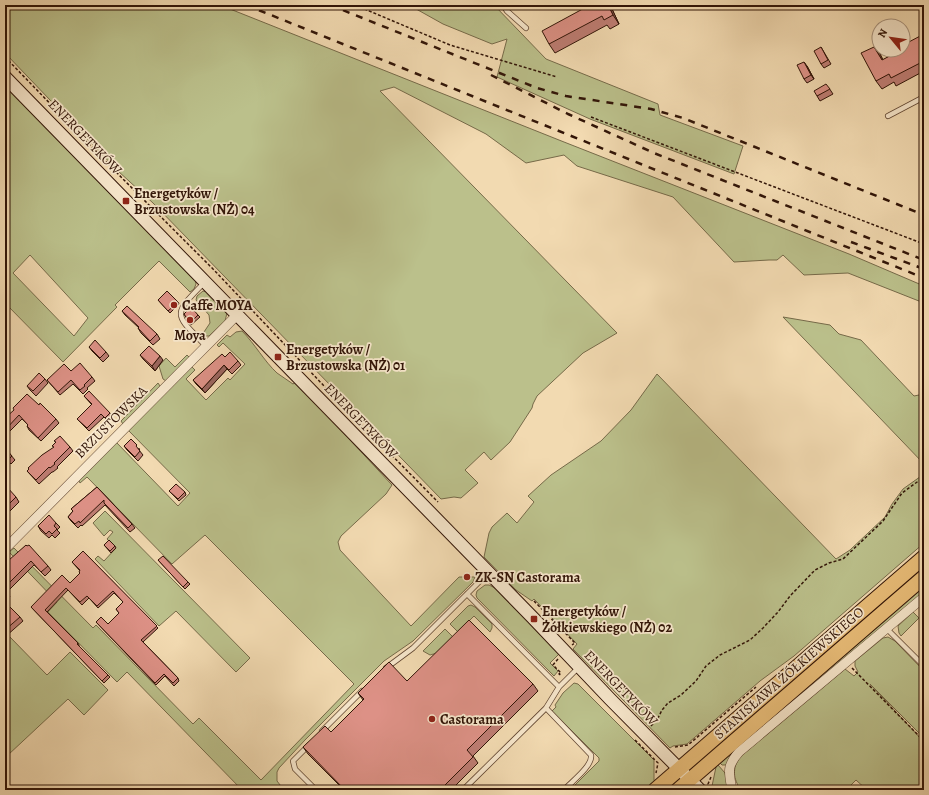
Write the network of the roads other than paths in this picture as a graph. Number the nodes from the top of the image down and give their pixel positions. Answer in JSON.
{"nodes":[{"id":1,"x":503,"y":5,"type":"edge"},
{"id":2,"x":526,"y":28,"type":"dead end"},
{"id":3,"x":5,"y":77,"type":"edge"},
{"id":4,"x":924,"y":97,"type":"edge"},
{"id":5,"x":888,"y":116,"type":"dead end"},
{"id":6,"x":205,"y":282,"type":"junction"},
{"id":7,"x":237,"y":315,"type":"junction"},
{"id":8,"x":206,"y":346,"type":"junction"},
{"id":9,"x":5,"y":549,"type":"edge"},
{"id":10,"x":924,"y":557,"type":"edge"},
{"id":11,"x":488,"y":573,"type":"junction"},
{"id":12,"x":924,"y":576,"type":"edge"},
{"id":13,"x":467,"y":594,"type":"junction"},
{"id":14,"x":924,"y":597,"type":"edge"},
{"id":15,"x":887,"y":629,"type":"junction"},
{"id":16,"x":924,"y":666,"type":"edge"},
{"id":17,"x":579,"y":667,"type":"junction"},
{"id":18,"x":383,"y":670,"type":"edge"},
{"id":19,"x":367,"y":686,"type":"edge"},
{"id":20,"x":559,"y":687,"type":"junction"},
{"id":21,"x":546,"y":708,"type":"junction"},
{"id":22,"x":320,"y":734,"type":"edge"},
{"id":23,"x":314,"y":740,"type":"edge"},
{"id":24,"x":679,"y":769,"type":"junction"},
{"id":25,"x":690,"y":780,"type":"junction"},
{"id":26,"x":655,"y":784,"type":"edge"},
{"id":27,"x":704,"y":787,"type":"edge"},
{"id":28,"x":316,"y":790,"type":"edge"},
{"id":29,"x":463,"y":790,"type":"edge"},
{"id":30,"x":564,"y":790,"type":"edge"},
{"id":31,"x":678,"y":790,"type":"edge"},
{"id":32,"x":732,"y":790,"type":"edge"}],
"edges":[{"from":1,"to":2,"type":"lane"},
{"from":3,"to":6,"type":"main road","name":"ENERGETYKÓW"},
{"from":4,"to":5,"type":"lane"},
{"from":6,"to":7,"type":"main road","name":"ENERGETYKÓW"},
{"from":6,"to":8,"type":"lane"},
{"from":7,"to":8,"type":"street","name":"BRZUSTOWSKA"},
{"from":7,"to":11,"type":"main road","name":"ENERGETYKÓW"},
{"from":8,"to":9,"type":"street","name":"BRZUSTOWSKA"},
{"from":10,"to":24,"type":"main road","name":"STANISŁAWA ŻÓŁKIEWSKIEGO"},
{"from":11,"to":13,"type":"lane"},
{"from":11,"to":17,"type":"main road","name":"ENERGETYKÓW"},
{"from":12,"to":25,"type":"main road","name":"STANISŁAWA ŻÓŁKIEWSKIEGO"},
{"from":13,"to":18,"type":"lane"},
{"from":13,"to":20,"type":"lane"},
{"from":14,"to":15,"type":"street"},
{"from":15,"to":16,"type":"lane"},
{"from":15,"to":32,"type":"street"},
{"from":17,"to":20,"type":"lane"},
{"from":17,"to":24,"type":"main road","name":"ENERGETYKÓW"},
{"from":19,"to":22,"type":"lane"},
{"from":20,"to":21,"type":"lane"},
{"from":21,"to":29,"type":"lane"},
{"from":21,"to":30,"type":"lane"},
{"from":23,"to":28,"type":"lane"},
{"from":24,"to":25,"type":"main road","name":"ENERGETYKÓW"},
{"from":24,"to":26,"type":"main road","name":"STANISŁAWA ŻÓŁKIEWSKIEGO"},
{"from":25,"to":27,"type":"main road","name":"ENERGETYKÓW"},
{"from":25,"to":31,"type":"main road","name":"STANISŁAWA ŻÓŁKIEWSKIEGO"}]}
